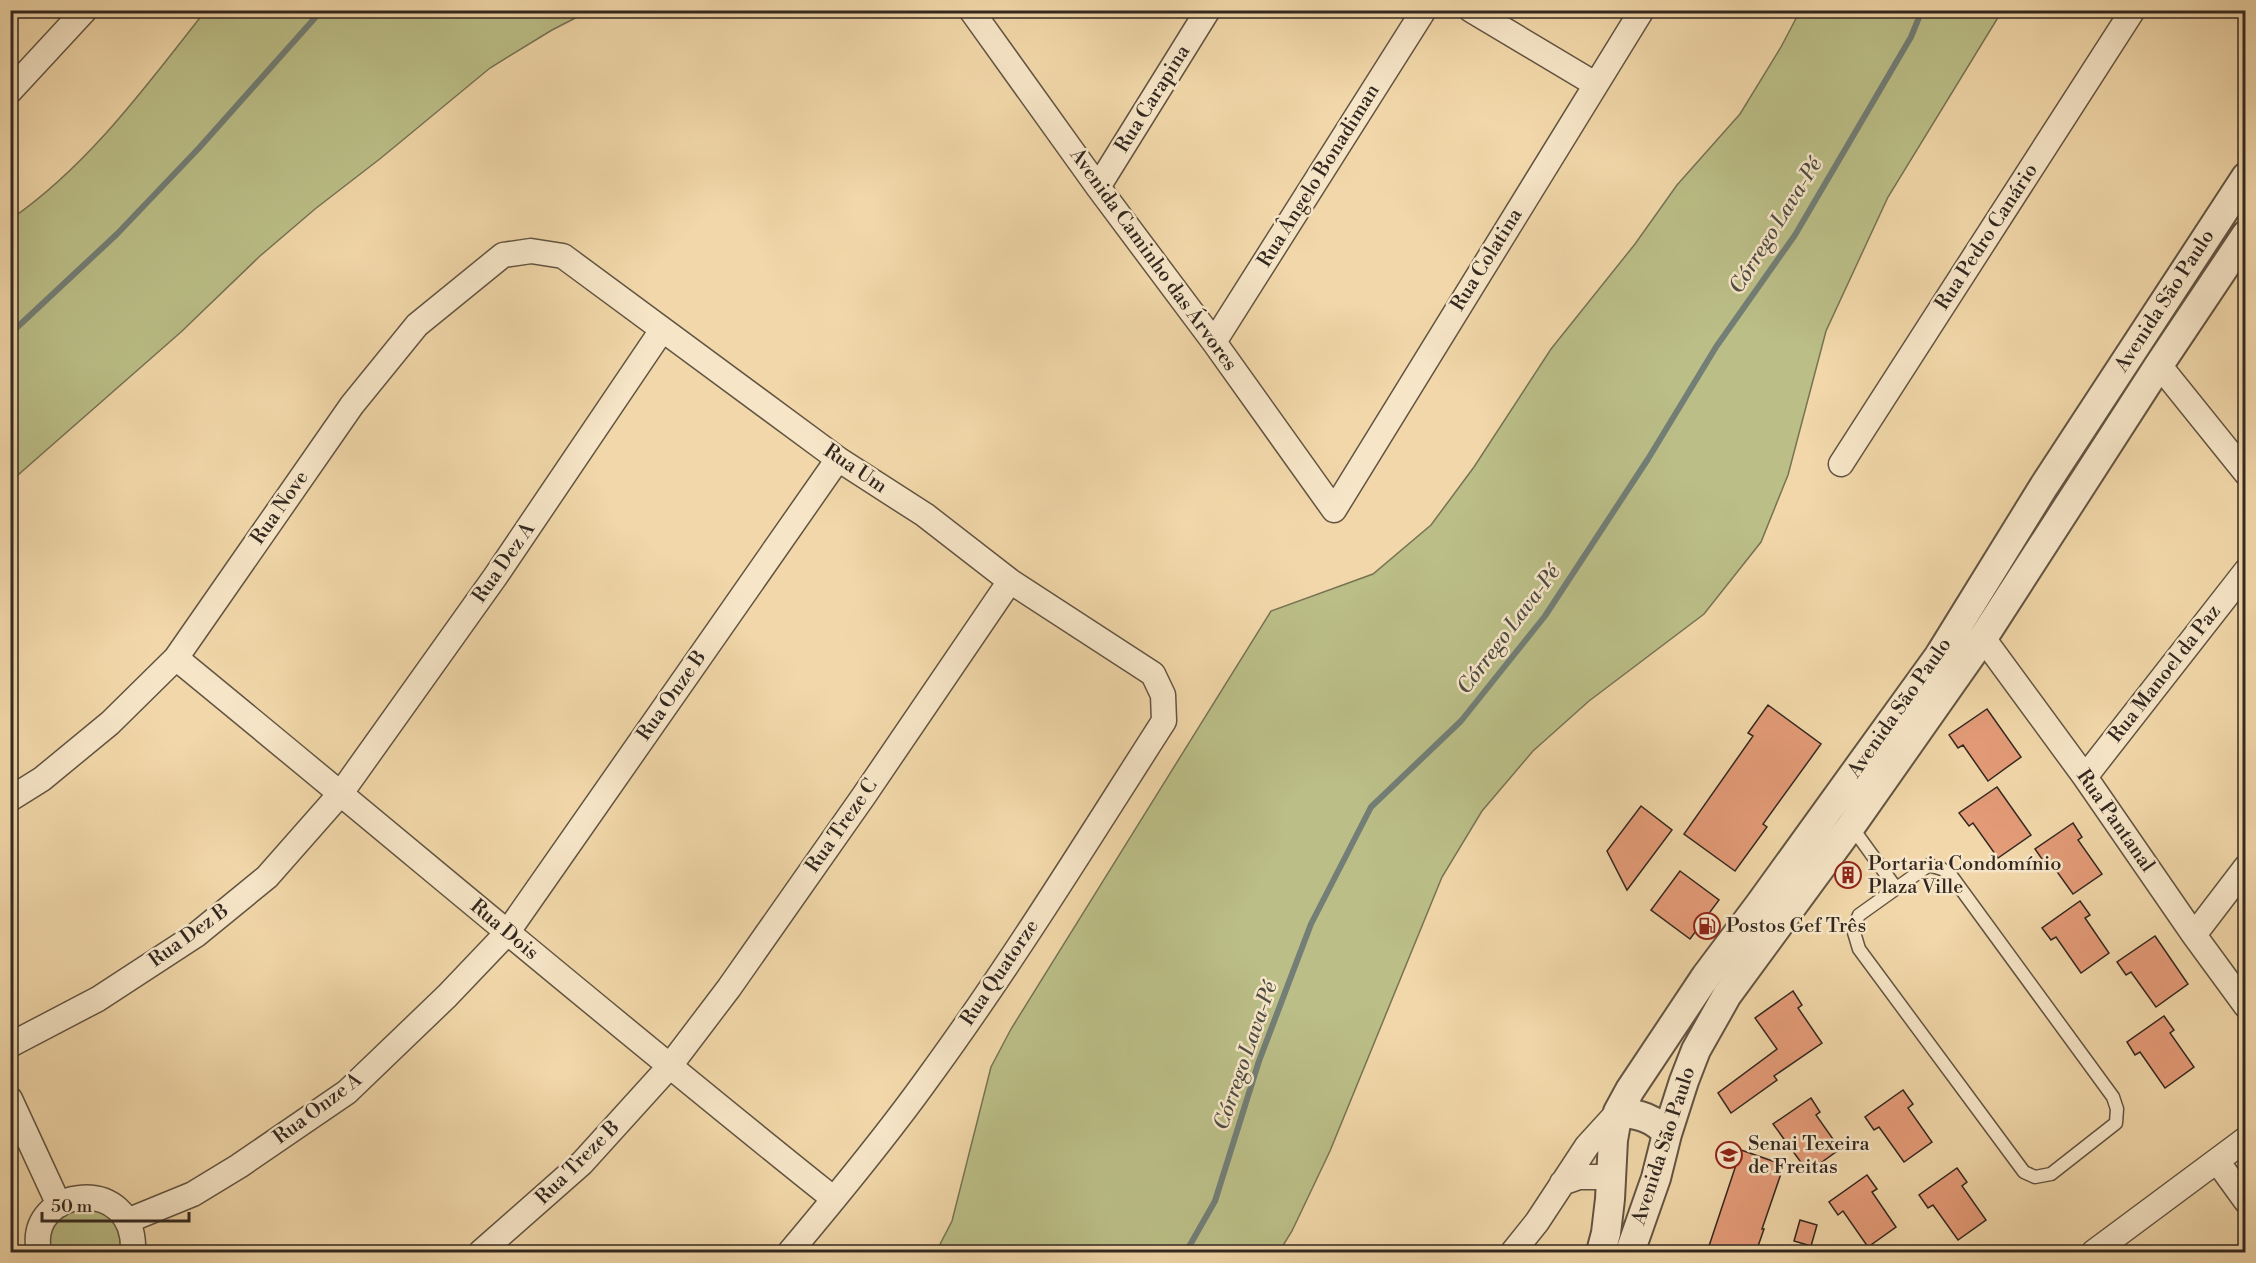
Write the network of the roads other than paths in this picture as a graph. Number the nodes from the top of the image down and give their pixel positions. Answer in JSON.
{"nodes":[{"id":1,"x":1208,"y":10,"type":"edge"},
{"id":2,"x":1424,"y":10,"type":"edge"},
{"id":3,"x":1471,"y":10,"type":"edge"},
{"id":4,"x":1641,"y":10,"type":"edge"},
{"id":5,"x":2133,"y":10,"type":"edge"},
{"id":6,"x":77,"y":14,"type":"edge"},
{"id":7,"x":982,"y":16,"type":"edge"},
{"id":8,"x":1595,"y":84,"type":"junction"},
{"id":9,"x":10,"y":91,"type":"edge"},
{"id":10,"x":2246,"y":177,"type":"edge"},
{"id":11,"x":1098,"y":187,"type":"junction"},
{"id":12,"x":2246,"y":235,"type":"edge"},
{"id":13,"x":563,"y":256,"type":"joint"},
{"id":14,"x":662,"y":330,"type":"junction"},
{"id":15,"x":1214,"y":342,"type":"junction"},
{"id":16,"x":2159,"y":365,"type":"junction"},
{"id":17,"x":838,"y":459,"type":"junction"},
{"id":18,"x":1842,"y":464,"type":"dead end"},
{"id":19,"x":2246,"y":473,"type":"edge"},
{"id":20,"x":1334,"y":510,"type":"joint"},
{"id":21,"x":2246,"y":571,"type":"edge"},
{"id":22,"x":1010,"y":581,"type":"junction"},
{"id":23,"x":1983,"y":638,"type":"junction"},
{"id":24,"x":176,"y":658,"type":"junction"},
{"id":25,"x":1153,"y":674,"type":"joint"},
{"id":26,"x":2085,"y":777,"type":"junction"},
{"id":27,"x":341,"y":793,"type":"junction"},
{"id":28,"x":10,"y":799,"type":"edge"},
{"id":29,"x":1851,"y":826,"type":"junction"},
{"id":30,"x":2246,"y":867,"type":"edge"},
{"id":31,"x":1896,"y":888,"type":"junction"},
{"id":32,"x":507,"y":933,"type":"junction"},
{"id":33,"x":2194,"y":935,"type":"junction"},
{"id":34,"x":2246,"y":1006,"type":"edge"},
{"id":35,"x":10,"y":1045,"type":"edge"},
{"id":36,"x":669,"y":1067,"type":"junction"},
{"id":37,"x":10,"y":1099,"type":"edge"},
{"id":38,"x":1618,"y":1112,"type":"junction"},
{"id":39,"x":1667,"y":1134,"type":"junction"},
{"id":40,"x":2246,"y":1139,"type":"edge"},
{"id":41,"x":2217,"y":1161,"type":"junction"},
{"id":42,"x":1611,"y":1177,"type":"junction"},
{"id":43,"x":1656,"y":1178,"type":"junction"},
{"id":44,"x":1562,"y":1183,"type":"junction"},
{"id":45,"x":834,"y":1199,"type":"junction"},
{"id":46,"x":2246,"y":1201,"type":"edge"},
{"id":47,"x":58,"y":1205,"type":"junction"},
{"id":48,"x":127,"y":1221,"type":"junction"},
{"id":49,"x":2102,"y":1250,"type":"edge"},
{"id":50,"x":39,"y":1252,"type":"edge"},
{"id":51,"x":133,"y":1252,"type":"edge"},
{"id":52,"x":480,"y":1252,"type":"edge"},
{"id":53,"x":790,"y":1252,"type":"edge"},
{"id":54,"x":1513,"y":1252,"type":"edge"},
{"id":55,"x":1601,"y":1252,"type":"edge"},
{"id":56,"x":1630,"y":1252,"type":"edge"}],
"edges":[{"from":1,"to":11,"type":"street","name":"Rua Carapina"},
{"from":2,"to":15,"type":"street","name":"Rua Ângelo Bonadiman"},
{"from":3,"to":8,"type":"street"},
{"from":4,"to":8,"type":"street","name":"Rua Colatina"},
{"from":5,"to":18,"type":"street","name":"Rua Pedro Canário"},
{"from":6,"to":9,"type":"street"},
{"from":7,"to":11,"type":"street","name":"Avenida Caminho das Árvores"},
{"from":8,"to":20,"type":"street","name":"Rua Colatina"},
{"from":10,"to":38,"type":"street","name":"Avenida São Paulo"},
{"from":11,"to":15,"type":"street","name":"Avenida Caminho das Árvores"},
{"from":12,"to":16,"type":"street","name":"Avenida São Paulo"},
{"from":13,"to":14,"type":"street","name":"Rua Um"},
{"from":13,"to":24,"type":"street","name":"Rua Nove"},
{"from":14,"to":17,"type":"street","name":"Rua Um"},
{"from":14,"to":27,"type":"street","name":"Rua Dez A"},
{"from":15,"to":20,"type":"street","name":"Avenida Caminho das Árvores"},
{"from":16,"to":19,"type":"street"},
{"from":16,"to":23,"type":"street","name":"Avenida São Paulo"},
{"from":17,"to":22,"type":"street","name":"Rua Um"},
{"from":17,"to":32,"type":"street","name":"Rua Onze B"},
{"from":21,"to":26,"type":"street","name":"Rua Manoel da Paz"},
{"from":22,"to":25,"type":"street","name":"Rua Um"},
{"from":22,"to":36,"type":"street","name":"Rua Treze C"},
{"from":23,"to":26,"type":"street","name":"Rua Pantanal"},
{"from":23,"to":29,"type":"street","name":"Avenida São Paulo"},
{"from":24,"to":27,"type":"street","name":"Rua Dois"},
{"from":24,"to":28,"type":"street","name":"Rua Nove"},
{"from":25,"to":45,"type":"street","name":"Rua Quatorze"},
{"from":26,"to":33,"type":"street","name":"Rua Pantanal"},
{"from":27,"to":32,"type":"street","name":"Rua Dois"},
{"from":27,"to":35,"type":"street","name":"Rua Dez B"},
{"from":29,"to":31,"type":"lane"},
{"from":29,"to":39,"type":"street","name":"Avenida São Paulo"},
{"from":30,"to":33,"type":"street"},
{"from":31,"to":31,"type":"lane"},
{"from":32,"to":36,"type":"street","name":"Rua Dois"},
{"from":32,"to":48,"type":"street","name":"Rua Onze A"},
{"from":33,"to":34,"type":"street","name":"Rua Pantanal"},
{"from":36,"to":45,"type":"street","name":"Rua Dois"},
{"from":36,"to":52,"type":"street","name":"Rua Treze B"},
{"from":37,"to":47,"type":"street"},
{"from":38,"to":39,"type":"street"},
{"from":38,"to":42,"type":"street","name":"Avenida São Paulo"},
{"from":38,"to":44,"type":"street"},
{"from":39,"to":43,"type":"street","name":"Avenida São Paulo"},
{"from":40,"to":41,"type":"street"},
{"from":41,"to":46,"type":"street"},
{"from":41,"to":49,"type":"street"},
{"from":42,"to":43,"type":"street"},
{"from":42,"to":44,"type":"street"},
{"from":42,"to":55,"type":"street","name":"Avenida São Paulo"},
{"from":43,"to":56,"type":"street","name":"Avenida São Paulo"},
{"from":44,"to":54,"type":"street"},
{"from":45,"to":53,"type":"street","name":"Rua Quatorze"},
{"from":47,"to":48,"type":"street"},
{"from":47,"to":50,"type":"street"},
{"from":48,"to":51,"type":"street"}]}
